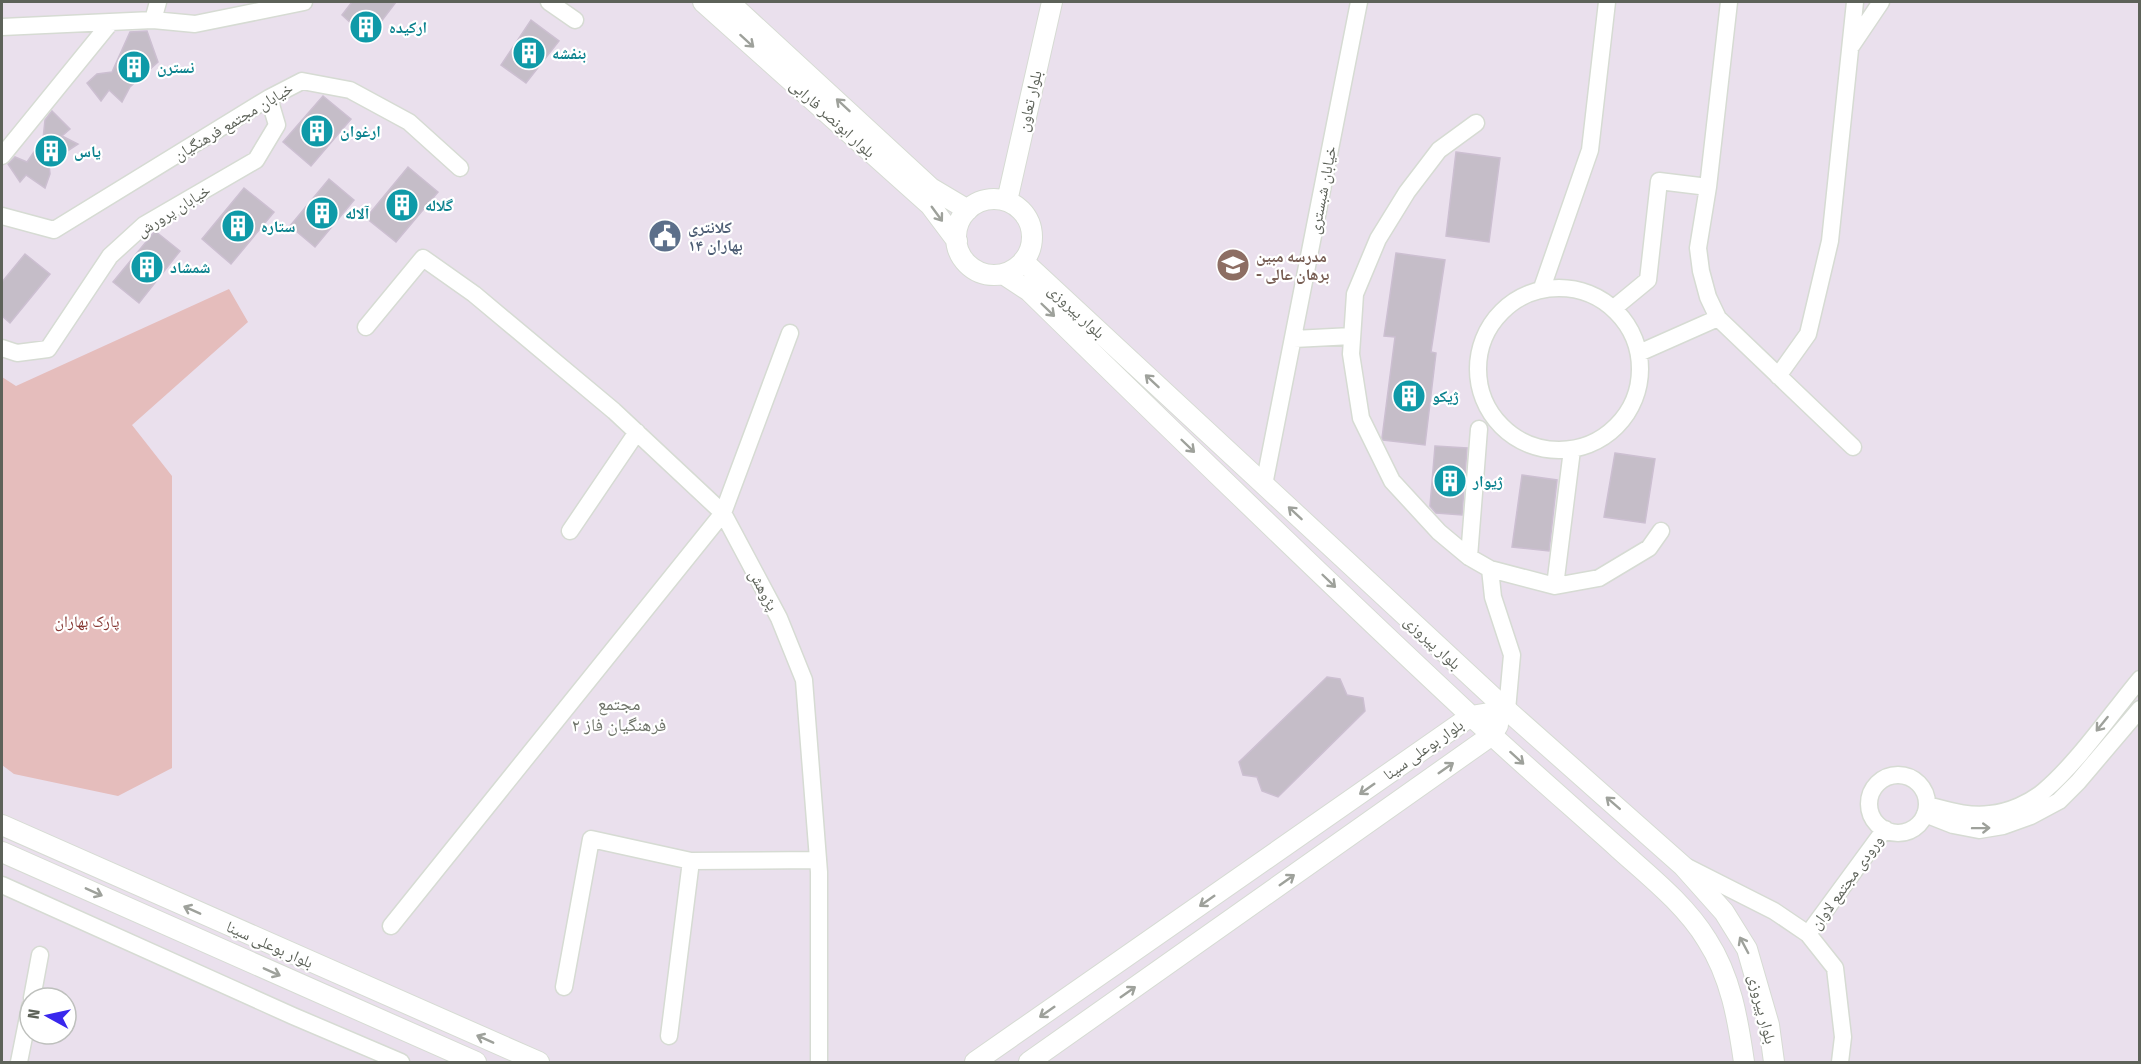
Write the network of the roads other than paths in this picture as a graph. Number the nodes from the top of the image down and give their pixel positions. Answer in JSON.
{"nodes":[{"id":1,"x":158,"y":2,"type":"edge"},
{"id":2,"x":304,"y":2,"type":"edge"},
{"id":3,"x":549,"y":2,"type":"edge"},
{"id":4,"x":703,"y":2,"type":"edge"},
{"id":5,"x":729,"y":2,"type":"edge"},
{"id":6,"x":1052,"y":2,"type":"edge"},
{"id":7,"x":1359,"y":2,"type":"edge"},
{"id":8,"x":1607,"y":2,"type":"edge"},
{"id":9,"x":1729,"y":2,"type":"edge"},
{"id":10,"x":1855,"y":2,"type":"edge"},
{"id":11,"x":1881,"y":2,"type":"edge"},
{"id":12,"x":153,"y":20,"type":"junction"},
{"id":13,"x":575,"y":20,"type":"dead end"},
{"id":14,"x":111,"y":22,"type":"junction"},
{"id":15,"x":2,"y":27,"type":"edge"},
{"id":16,"x":1850,"y":48,"type":"junction"},
{"id":17,"x":815,"y":91,"type":"junction"},
{"id":18,"x":269,"y":98,"type":"junction"},
{"id":19,"x":1476,"y":123,"type":"dead end"},
{"id":20,"x":2,"y":156,"type":"edge"},
{"id":21,"x":460,"y":168,"type":"dead end"},
{"id":22,"x":1708,"y":187,"type":"junction"},
{"id":23,"x":1007,"y":201,"type":"junction"},
{"id":24,"x":968,"y":210,"type":"junction"},
{"id":25,"x":2,"y":216,"type":"edge"},
{"id":26,"x":957,"y":241,"type":"junction"},
{"id":27,"x":1023,"y":261,"type":"junction"},
{"id":28,"x":1003,"y":274,"type":"junction"},
{"id":29,"x":1542,"y":288,"type":"junction"},
{"id":30,"x":1614,"y":308,"type":"junction"},
{"id":31,"x":1718,"y":318,"type":"junction"},
{"id":32,"x":366,"y":327,"type":"dead end"},
{"id":33,"x":790,"y":333,"type":"dead end"},
{"id":34,"x":1352,"y":336,"type":"junction"},
{"id":35,"x":1294,"y":339,"type":"junction"},
{"id":36,"x":2,"y":348,"type":"edge"},
{"id":37,"x":1639,"y":353,"type":"junction"},
{"id":38,"x":1778,"y":376,"type":"junction"},
{"id":39,"x":1479,"y":429,"type":"dead end"},
{"id":40,"x":637,"y":432,"type":"junction"},
{"id":41,"x":1853,"y":447,"type":"dead end"},
{"id":42,"x":1572,"y":450,"type":"junction"},
{"id":43,"x":1264,"y":485,"type":"junction"},
{"id":44,"x":723,"y":513,"type":"junction"},
{"id":45,"x":570,"y":531,"type":"dead end"},
{"id":46,"x":1661,"y":531,"type":"dead end"},
{"id":47,"x":1469,"y":557,"type":"junction"},
{"id":48,"x":1490,"y":569,"type":"junction"},
{"id":49,"x":1556,"y":586,"type":"junction"},
{"id":50,"x":2139,"y":679,"type":"edge"},
{"id":51,"x":2139,"y":708,"type":"edge"},
{"id":52,"x":1507,"y":710,"type":"junction"},
{"id":53,"x":1471,"y":716,"type":"junction"},
{"id":54,"x":1492,"y":735,"type":"junction"},
{"id":55,"x":1926,"y":810,"type":"junction"},
{"id":56,"x":2,"y":825,"type":"edge"},
{"id":57,"x":1884,"y":829,"type":"junction"},
{"id":58,"x":2,"y":852,"type":"edge"},
{"id":59,"x":67,"y":855,"type":"junction"},
{"id":60,"x":818,"y":860,"type":"junction"},
{"id":61,"x":691,"y":861,"type":"junction"},
{"id":62,"x":1683,"y":866,"type":"junction"},
{"id":63,"x":59,"y":877,"type":"junction"},
{"id":64,"x":2,"y":885,"type":"edge"},
{"id":65,"x":391,"y":926,"type":"dead end"},
{"id":66,"x":1808,"y":934,"type":"junction"},
{"id":67,"x":40,"y":955,"type":"dead end"},
{"id":68,"x":34,"y":986,"type":"edge"},
{"id":69,"x":564,"y":987,"type":"dead end"},
{"id":70,"x":669,"y":1036,"type":"dead end"},
{"id":71,"x":23,"y":1046,"type":"edge"},
{"id":72,"x":20,"y":1062,"type":"edge"},
{"id":73,"x":401,"y":1062,"type":"edge"},
{"id":74,"x":476,"y":1062,"type":"edge"},
{"id":75,"x":539,"y":1062,"type":"edge"},
{"id":76,"x":819,"y":1062,"type":"edge"},
{"id":77,"x":975,"y":1062,"type":"edge"},
{"id":78,"x":1029,"y":1062,"type":"edge"},
{"id":79,"x":1744,"y":1062,"type":"edge"},
{"id":80,"x":1774,"y":1062,"type":"edge"},
{"id":81,"x":1840,"y":1062,"type":"edge"}],
"edges":[{"from":1,"to":12,"type":"street"},
{"from":2,"to":12,"type":"street"},
{"from":3,"to":13,"type":"street"},
{"from":4,"to":17,"type":"street","name":"بلوار ابونصر فارابی","one_way":true},
{"from":5,"to":17,"type":"street","name":"بلوار ابونصر فارابی"},
{"from":6,"to":23,"type":"street","name":"بلوار تعاون"},
{"from":7,"to":35,"type":"street","name":"خیابان شبستری"},
{"from":8,"to":29,"type":"street"},
{"from":9,"to":22,"type":"street"},
{"from":10,"to":16,"type":"street"},
{"from":11,"to":16,"type":"street"},
{"from":12,"to":14,"type":"street"},
{"from":14,"to":15,"type":"street"},
{"from":14,"to":20,"type":"street"},
{"from":16,"to":38,"type":"street"},
{"from":24,"to":17,"type":"street","name":"بلوار ابونصر فارابی","one_way":true},
{"from":17,"to":26,"type":"street","name":"بلوار ابونصر فارابی","one_way":true},
{"from":18,"to":21,"type":"street","name":"خیابان مجتمع فرهنگیان"},
{"from":18,"to":25,"type":"street","name":"خیابان مجتمع فرهنگیان"},
{"from":18,"to":36,"type":"street","name":"خیابان پرورش"},
{"from":19,"to":34,"type":"street"},
{"from":22,"to":30,"type":"street"},
{"from":22,"to":31,"type":"street"},
{"from":23,"to":24,"type":"street"},
{"from":23,"to":27,"type":"street"},
{"from":24,"to":26,"type":"street"},
{"from":26,"to":28,"type":"street"},
{"from":27,"to":28,"type":"street"},
{"from":43,"to":27,"type":"street","name":"بلوار پیروزی","one_way":true},
{"from":28,"to":53,"type":"street","name":"بلوار پیروزی","one_way":true},
{"from":29,"to":30,"type":"street"},
{"from":29,"to":42,"type":"street"},
{"from":30,"to":37,"type":"street"},
{"from":31,"to":37,"type":"street"},
{"from":31,"to":38,"type":"street"},
{"from":32,"to":40,"type":"street","name":"پژوهش"},
{"from":33,"to":44,"type":"street"},
{"from":34,"to":35,"type":"street"},
{"from":34,"to":47,"type":"street"},
{"from":35,"to":43,"type":"street","name":"خیابان شبستری"},
{"from":37,"to":42,"type":"street"},
{"from":38,"to":41,"type":"street"},
{"from":39,"to":47,"type":"street"},
{"from":40,"to":44,"type":"street","name":"پژوهش"},
{"from":40,"to":45,"type":"street"},
{"from":42,"to":49,"type":"street"},
{"from":52,"to":43,"type":"street","name":"بلوار پیروزی","one_way":true},
{"from":44,"to":60,"type":"street","name":"پژوهش"},
{"from":44,"to":65,"type":"street"},
{"from":46,"to":49,"type":"street"},
{"from":47,"to":48,"type":"street"},
{"from":48,"to":49,"type":"street"},
{"from":48,"to":52,"type":"street"},
{"from":50,"to":55,"type":"street","one_way":true},
{"from":55,"to":51,"type":"street","one_way":true},
{"from":52,"to":53,"type":"street","name":"بلوار بوعلی سینا"},
{"from":52,"to":54,"type":"street","name":"بلوار بوعلی سینا"},
{"from":62,"to":52,"type":"street","name":"بلوار پیروزی","one_way":true},
{"from":53,"to":54,"type":"street","name":"بلوار پیروزی"},
{"from":53,"to":77,"type":"street","name":"بلوار بوعلی سینا","one_way":true},
{"from":78,"to":54,"type":"street","name":"بلوار بوعلی سینا","one_way":true},
{"from":54,"to":79,"type":"street","name":"بلوار پیروزی","one_way":true},
{"from":55,"to":57,"type":"street"},
{"from":55,"to":57,"type":"street"},
{"from":56,"to":59,"type":"street","name":"بلوار بوعلی سینا"},
{"from":57,"to":66,"type":"street","name":"ورودی مجتمع لاوان"},
{"from":58,"to":63,"type":"street","name":"بلوار بوعلی سینا"},
{"from":59,"to":63,"type":"street"},
{"from":75,"to":59,"type":"street","name":"بلوار بوعلی سینا","one_way":true},
{"from":60,"to":61,"type":"street"},
{"from":60,"to":76,"type":"street","name":"پژوهش"},
{"from":61,"to":69,"type":"street"},
{"from":61,"to":70,"type":"street"},
{"from":62,"to":66,"type":"street"},
{"from":80,"to":62,"type":"street","name":"بلوار پیروزی","one_way":true},
{"from":63,"to":74,"type":"street","name":"بلوار بوعلی سینا","one_way":true},
{"from":64,"to":73,"type":"street"},
{"from":66,"to":81,"type":"street"},
{"from":67,"to":68,"type":"street"},
{"from":71,"to":72,"type":"street"}]}
